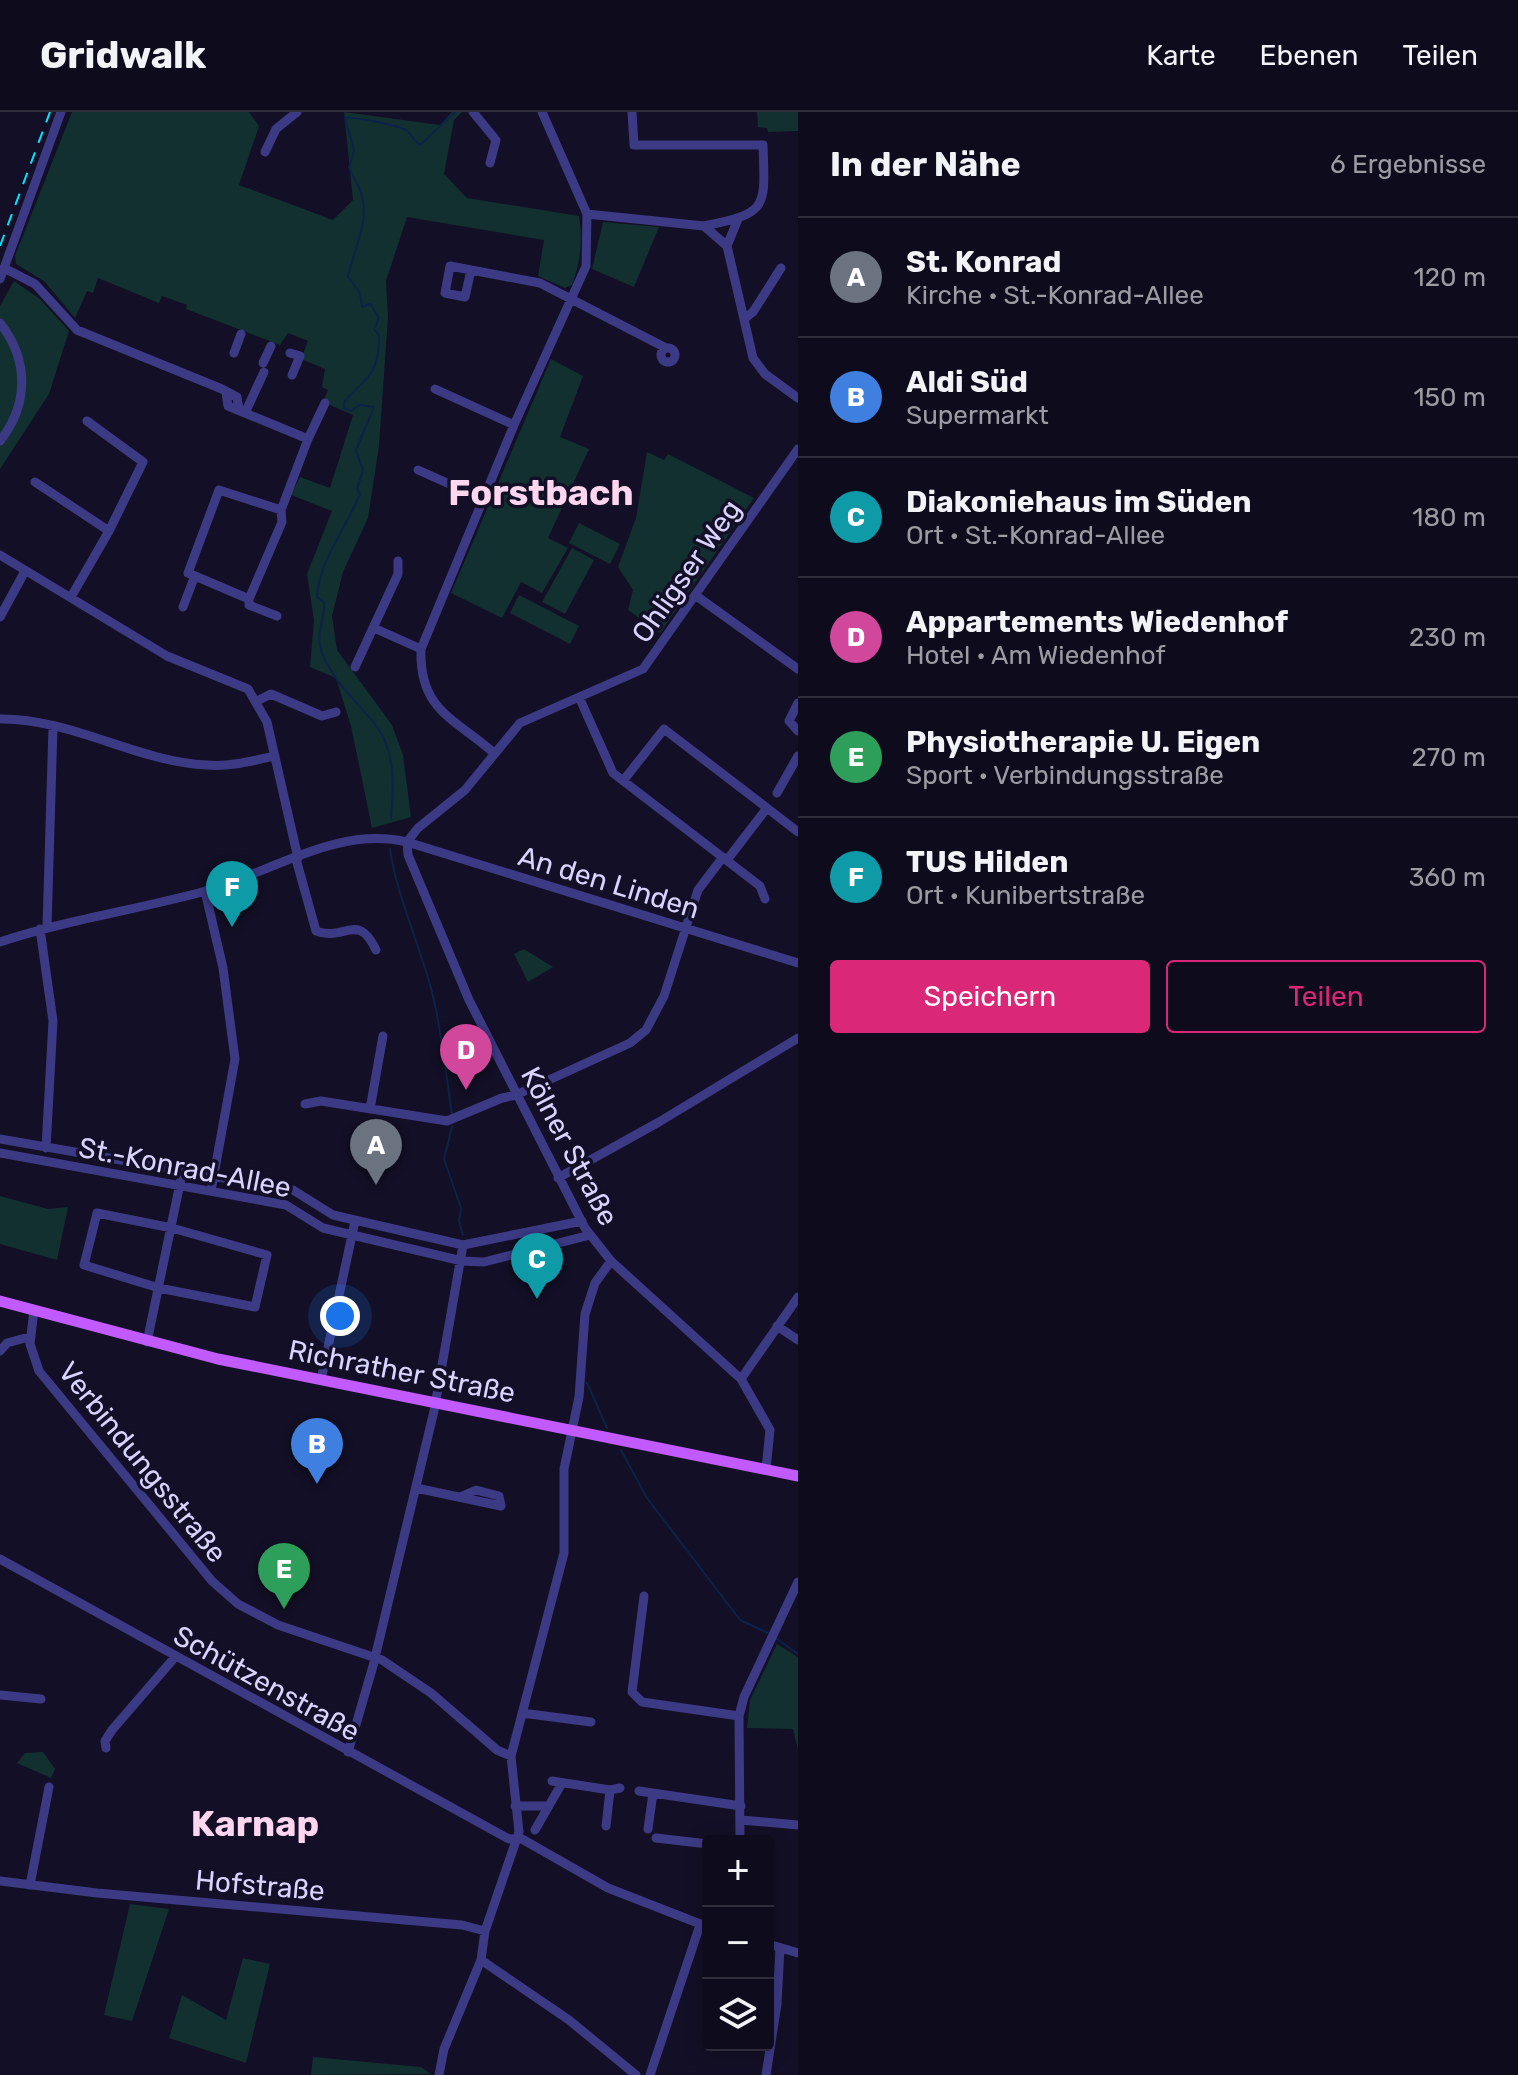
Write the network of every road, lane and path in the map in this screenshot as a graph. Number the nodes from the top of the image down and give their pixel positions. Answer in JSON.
{"nodes":[{"id":1,"x":61,"y":112,"type":"edge"},
{"id":2,"x":297,"y":112,"type":"edge"},
{"id":3,"x":473,"y":112,"type":"edge"},
{"id":4,"x":542,"y":112,"type":"edge"},
{"id":5,"x":632,"y":112,"type":"edge"},
{"id":6,"x":265,"y":152,"type":"dead end"},
{"id":7,"x":490,"y":163,"type":"dead end"},
{"id":8,"x":587,"y":214,"type":"junction"},
{"id":9,"x":738,"y":219,"type":"junction"},
{"id":10,"x":704,"y":226,"type":"junction"},
{"id":11,"x":727,"y":246,"type":"junction"},
{"id":12,"x":4,"y":268,"type":"junction"},
{"id":13,"x":781,"y":268,"type":"dead end"},
{"id":14,"x":471,"y":270,"type":"dead end"},
{"id":15,"x":0,"y":279,"type":"edge"},
{"id":16,"x":572,"y":298,"type":"junction"},
{"id":17,"x":744,"y":319,"type":"junction"},
{"id":18,"x":0,"y":323,"type":"edge"},
{"id":19,"x":241,"y":334,"type":"dead end"},
{"id":20,"x":271,"y":346,"type":"dead end"},
{"id":21,"x":666,"y":348,"type":"dead end"},
{"id":22,"x":234,"y":353,"type":"dead end"},
{"id":23,"x":290,"y":353,"type":"dead end"},
{"id":24,"x":292,"y":375,"type":"dead end"},
{"id":25,"x":435,"y":389,"type":"dead end"},
{"id":26,"x":798,"y":398,"type":"edge"},
{"id":27,"x":325,"y":403,"type":"dead end"},
{"id":28,"x":242,"y":412,"type":"junction"},
{"id":29,"x":87,"y":421,"type":"dead end"},
{"id":30,"x":514,"y":425,"type":"junction"},
{"id":31,"x":308,"y":439,"type":"junction"},
{"id":32,"x":0,"y":441,"type":"edge"},
{"id":33,"x":798,"y":449,"type":"edge"},
{"id":34,"x":418,"y":470,"type":"dead end"},
{"id":35,"x":35,"y":482,"type":"dead end"},
{"id":36,"x":483,"y":499,"type":"junction"},
{"id":37,"x":281,"y":510,"type":"junction"},
{"id":38,"x":109,"y":531,"type":"junction"},
{"id":39,"x":0,"y":555,"type":"edge"},
{"id":40,"x":398,"y":561,"type":"dead end"},
{"id":41,"x":25,"y":571,"type":"junction"},
{"id":42,"x":194,"y":578,"type":"junction"},
{"id":43,"x":695,"y":595,"type":"junction"},
{"id":44,"x":71,"y":597,"type":"junction"},
{"id":45,"x":249,"y":599,"type":"junction"},
{"id":46,"x":183,"y":607,"type":"dead end"},
{"id":47,"x":277,"y":616,"type":"dead end"},
{"id":48,"x":0,"y":617,"type":"edge"},
{"id":49,"x":374,"y":628,"type":"junction"},
{"id":50,"x":421,"y":649,"type":"junction"},
{"id":51,"x":355,"y":667,"type":"dead end"},
{"id":52,"x":798,"y":669,"type":"edge"},
{"id":53,"x":579,"y":697,"type":"junction"},
{"id":54,"x":257,"y":701,"type":"junction"},
{"id":55,"x":798,"y":703,"type":"edge"},
{"id":56,"x":336,"y":712,"type":"dead end"},
{"id":57,"x":0,"y":719,"type":"edge"},
{"id":58,"x":53,"y":727,"type":"junction"},
{"id":59,"x":798,"y":731,"type":"edge"},
{"id":60,"x":494,"y":753,"type":"junction"},
{"id":61,"x":275,"y":756,"type":"junction"},
{"id":62,"x":798,"y":756,"type":"edge"},
{"id":63,"x":623,"y":781,"type":"junction"},
{"id":64,"x":777,"y":793,"type":"dead end"},
{"id":65,"x":767,"y":808,"type":"junction"},
{"id":66,"x":798,"y":832,"type":"edge"},
{"id":67,"x":407,"y":842,"type":"junction"},
{"id":68,"x":297,"y":858,"type":"junction"},
{"id":69,"x":725,"y":858,"type":"junction"},
{"id":70,"x":205,"y":891,"type":"junction"},
{"id":71,"x":765,"y":899,"type":"dead end"},
{"id":72,"x":44,"y":928,"type":"junction"},
{"id":73,"x":685,"y":928,"type":"junction"},
{"id":74,"x":0,"y":942,"type":"edge"},
{"id":75,"x":376,"y":950,"type":"dead end"},
{"id":76,"x":798,"y":963,"type":"edge"},
{"id":77,"x":383,"y":1036,"type":"dead end"},
{"id":78,"x":798,"y":1038,"type":"edge"},
{"id":79,"x":516,"y":1095,"type":"junction"},
{"id":80,"x":305,"y":1104,"type":"dead end"},
{"id":81,"x":370,"y":1109,"type":"junction"},
{"id":82,"x":0,"y":1139,"type":"edge"},
{"id":83,"x":46,"y":1145,"type":"junction"},
{"id":84,"x":0,"y":1153,"type":"edge"},
{"id":85,"x":44,"y":1161,"type":"junction"},
{"id":86,"x":183,"y":1169,"type":"junction"},
{"id":87,"x":215,"y":1175,"type":"junction"},
{"id":88,"x":558,"y":1178,"type":"junction"},
{"id":89,"x":181,"y":1186,"type":"junction"},
{"id":90,"x":211,"y":1191,"type":"junction"},
{"id":91,"x":355,"y":1221,"type":"junction"},
{"id":92,"x":582,"y":1221,"type":"junction"},
{"id":93,"x":172,"y":1228,"type":"junction"},
{"id":94,"x":590,"y":1235,"type":"junction"},
{"id":95,"x":351,"y":1236,"type":"junction"},
{"id":96,"x":463,"y":1245,"type":"junction"},
{"id":97,"x":462,"y":1261,"type":"junction"},
{"id":98,"x":611,"y":1261,"type":"junction"},
{"id":99,"x":159,"y":1288,"type":"junction"},
{"id":100,"x":798,"y":1297,"type":"edge"},
{"id":101,"x":0,"y":1301,"type":"edge"},
{"id":102,"x":34,"y":1310,"type":"junction"},
{"id":103,"x":777,"y":1326,"type":"junction"},
{"id":104,"x":29,"y":1337,"type":"junction"},
{"id":105,"x":798,"y":1340,"type":"edge"},
{"id":106,"x":147,"y":1342,"type":"junction"},
{"id":107,"x":0,"y":1351,"type":"edge"},
{"id":108,"x":741,"y":1379,"type":"junction"},
{"id":109,"x":321,"y":1380,"type":"junction"},
{"id":110,"x":435,"y":1402,"type":"junction"},
{"id":111,"x":571,"y":1429,"type":"junction"},
{"id":112,"x":766,"y":1469,"type":"junction"},
{"id":113,"x":798,"y":1476,"type":"edge"},
{"id":114,"x":416,"y":1488,"type":"junction"},
{"id":115,"x":460,"y":1497,"type":"dead end"},
{"id":116,"x":0,"y":1559,"type":"edge"},
{"id":117,"x":798,"y":1582,"type":"edge"},
{"id":118,"x":644,"y":1596,"type":"dead end"},
{"id":119,"x":788,"y":1603,"type":"junction"},
{"id":120,"x":798,"y":1608,"type":"edge"},
{"id":121,"x":175,"y":1657,"type":"junction"},
{"id":122,"x":376,"y":1657,"type":"junction"},
{"id":123,"x":0,"y":1695,"type":"edge"},
{"id":124,"x":41,"y":1699,"type":"dead end"},
{"id":125,"x":522,"y":1713,"type":"junction"},
{"id":126,"x":739,"y":1716,"type":"junction"},
{"id":127,"x":591,"y":1722,"type":"dead end"},
{"id":128,"x":106,"y":1748,"type":"dead end"},
{"id":129,"x":348,"y":1752,"type":"junction"},
{"id":130,"x":511,"y":1756,"type":"junction"},
{"id":131,"x":49,"y":1787,"type":"dead end"},
{"id":132,"x":639,"y":1791,"type":"dead end"},
{"id":133,"x":653,"y":1793,"type":"junction"},
{"id":134,"x":515,"y":1806,"type":"junction"},
{"id":135,"x":549,"y":1806,"type":"junction"},
{"id":136,"x":741,"y":1806,"type":"junction"},
{"id":137,"x":741,"y":1820,"type":"junction"},
{"id":138,"x":798,"y":1825,"type":"edge"},
{"id":139,"x":606,"y":1826,"type":"dead end"},
{"id":140,"x":648,"y":1829,"type":"dead end"},
{"id":141,"x":535,"y":1830,"type":"dead end"},
{"id":142,"x":740,"y":1835,"type":"edge"},
{"id":143,"x":656,"y":1838,"type":"dead end"},
{"id":144,"x":516,"y":1839,"type":"junction"},
{"id":145,"x":702,"y":1843,"type":"edge"},
{"id":146,"x":0,"y":1881,"type":"edge"},
{"id":147,"x":30,"y":1885,"type":"junction"},
{"id":148,"x":702,"y":1925,"type":"edge"},
{"id":149,"x":485,"y":1931,"type":"junction"},
{"id":150,"x":702,"y":1932,"type":"edge"},
{"id":151,"x":774,"y":1946,"type":"edge"},
{"id":152,"x":780,"y":1948,"type":"junction"},
{"id":153,"x":798,"y":1953,"type":"edge"},
{"id":154,"x":481,"y":1960,"type":"junction"},
{"id":155,"x":439,"y":2075,"type":"edge"},
{"id":156,"x":636,"y":2075,"type":"edge"},
{"id":157,"x":650,"y":2075,"type":"edge"},
{"id":158,"x":766,"y":2075,"type":"edge"}],
"edges":[{"from":1,"to":12,"type":"street"},
{"from":2,"to":6,"type":"street"},
{"from":3,"to":7,"type":"street"},
{"from":4,"to":8,"type":"street"},
{"from":5,"to":9,"type":"street"},
{"from":8,"to":10,"type":"street"},
{"from":8,"to":16,"type":"street"},
{"from":9,"to":10,"type":"street"},
{"from":9,"to":11,"type":"street"},
{"from":10,"to":11,"type":"street"},
{"from":11,"to":17,"type":"street"},
{"from":12,"to":15,"type":"street"},
{"from":12,"to":28,"type":"street"},
{"from":13,"to":17,"type":"street"},
{"from":14,"to":16,"type":"street"},
{"from":16,"to":21,"type":"street"},
{"from":16,"to":30,"type":"street"},
{"from":17,"to":26,"type":"street"},
{"from":18,"to":32,"type":"street"},
{"from":19,"to":22,"type":"street"},
{"from":20,"to":28,"type":"street"},
{"from":23,"to":24,"type":"street"},
{"from":25,"to":30,"type":"street"},
{"from":27,"to":31,"type":"street"},
{"from":28,"to":31,"type":"street"},
{"from":29,"to":38,"type":"street"},
{"from":30,"to":36,"type":"street"},
{"from":31,"to":37,"type":"street"},
{"from":33,"to":43,"type":"street","name":"Ohligser Weg"},
{"from":34,"to":36,"type":"street"},
{"from":35,"to":38,"type":"street"},
{"from":36,"to":50,"type":"street"},
{"from":37,"to":42,"type":"street"},
{"from":37,"to":45,"type":"street"},
{"from":38,"to":44,"type":"street"},
{"from":39,"to":41,"type":"street"},
{"from":40,"to":49,"type":"street"},
{"from":41,"to":44,"type":"street"},
{"from":41,"to":48,"type":"street"},
{"from":42,"to":45,"type":"street"},
{"from":42,"to":46,"type":"street"},
{"from":43,"to":52,"type":"street"},
{"from":43,"to":53,"type":"street","name":"Ohligser Weg"},
{"from":44,"to":54,"type":"street"},
{"from":45,"to":47,"type":"street"},
{"from":49,"to":50,"type":"street"},
{"from":49,"to":51,"type":"street"},
{"from":50,"to":60,"type":"street"},
{"from":53,"to":60,"type":"street","name":"Ohligser Weg"},
{"from":53,"to":63,"type":"street"},
{"from":54,"to":56,"type":"street"},
{"from":54,"to":61,"type":"street"},
{"from":55,"to":59,"type":"street"},
{"from":57,"to":58,"type":"street"},
{"from":58,"to":61,"type":"street"},
{"from":58,"to":72,"type":"street"},
{"from":60,"to":67,"type":"street","name":"Ohligser Weg"},
{"from":61,"to":68,"type":"street"},
{"from":62,"to":64,"type":"street"},
{"from":63,"to":65,"type":"street"},
{"from":63,"to":69,"type":"street"},
{"from":65,"to":66,"type":"street"},
{"from":65,"to":69,"type":"street"},
{"from":67,"to":68,"type":"street","name":"An den Linden"},
{"from":67,"to":73,"type":"street","name":"An den Linden"},
{"from":67,"to":79,"type":"street","name":"Kölner Straße"},
{"from":68,"to":70,"type":"street","name":"An den Linden"},
{"from":68,"to":75,"type":"street"},
{"from":69,"to":71,"type":"street"},
{"from":69,"to":73,"type":"street"},
{"from":70,"to":72,"type":"street","name":"An den Linden"},
{"from":70,"to":87,"type":"street"},
{"from":72,"to":74,"type":"street","name":"An den Linden"},
{"from":72,"to":83,"type":"street"},
{"from":73,"to":76,"type":"street","name":"An den Linden"},
{"from":73,"to":79,"type":"street"},
{"from":77,"to":81,"type":"street"},
{"from":78,"to":88,"type":"street"},
{"from":79,"to":81,"type":"street"},
{"from":79,"to":88,"type":"street","name":"Kölner Straße"},
{"from":80,"to":81,"type":"street"},
{"from":82,"to":83,"type":"street","name":"St.-Konrad-Allee"},
{"from":83,"to":85,"type":"street"},
{"from":83,"to":86,"type":"street","name":"St.-Konrad-Allee"},
{"from":84,"to":85,"type":"street","name":"St.-Konrad-Allee"},
{"from":85,"to":89,"type":"street","name":"St.-Konrad-Allee"},
{"from":86,"to":87,"type":"street","name":"St.-Konrad-Allee"},
{"from":86,"to":89,"type":"street"},
{"from":87,"to":90,"type":"street"},
{"from":87,"to":91,"type":"street","name":"St.-Konrad-Allee"},
{"from":88,"to":92,"type":"street","name":"Kölner Straße"},
{"from":89,"to":90,"type":"street","name":"St.-Konrad-Allee"},
{"from":89,"to":93,"type":"street"},
{"from":90,"to":95,"type":"street","name":"St.-Konrad-Allee"},
{"from":91,"to":95,"type":"street"},
{"from":91,"to":96,"type":"street","name":"St.-Konrad-Allee"},
{"from":92,"to":94,"type":"street","name":"Kölner Straße"},
{"from":92,"to":96,"type":"street","name":"St.-Konrad-Allee"},
{"from":93,"to":99,"type":"street"},
{"from":93,"to":99,"type":"street"},
{"from":93,"to":99,"type":"street"},
{"from":94,"to":97,"type":"street","name":"St.-Konrad-Allee"},
{"from":94,"to":98,"type":"street","name":"Kölner Straße"},
{"from":95,"to":97,"type":"street","name":"St.-Konrad-Allee"},
{"from":95,"to":109,"type":"street"},
{"from":96,"to":97,"type":"street"},
{"from":97,"to":110,"type":"street"},
{"from":98,"to":108,"type":"street","name":"Kölner Straße"},
{"from":98,"to":111,"type":"street"},
{"from":99,"to":106,"type":"street"},
{"from":100,"to":103,"type":"street"},
{"from":101,"to":102,"type":"main road","name":"Richrather Straße"},
{"from":102,"to":104,"type":"street","name":"Verbindungsstraße"},
{"from":102,"to":106,"type":"main road","name":"Richrather Straße"},
{"from":103,"to":105,"type":"street"},
{"from":103,"to":108,"type":"street"},
{"from":104,"to":107,"type":"street"},
{"from":104,"to":122,"type":"street","name":"Verbindungsstraße"},
{"from":106,"to":109,"type":"main road","name":"Richrather Straße"},
{"from":108,"to":112,"type":"street","name":"Kölner Straße"},
{"from":109,"to":110,"type":"main road","name":"Richrather Straße"},
{"from":110,"to":111,"type":"main road","name":"Richrather Straße"},
{"from":110,"to":114,"type":"street"},
{"from":111,"to":112,"type":"main road","name":"Richrather Straße"},
{"from":111,"to":125,"type":"street"},
{"from":112,"to":113,"type":"main road","name":"Richrather Straße"},
{"from":114,"to":115,"type":"street"},
{"from":114,"to":122,"type":"street"},
{"from":116,"to":121,"type":"street","name":"Schützenstraße"},
{"from":117,"to":119,"type":"street"},
{"from":118,"to":126,"type":"street"},
{"from":119,"to":120,"type":"street"},
{"from":119,"to":126,"type":"street"},
{"from":121,"to":128,"type":"street"},
{"from":121,"to":129,"type":"street","name":"Schützenstraße"},
{"from":122,"to":129,"type":"street"},
{"from":122,"to":130,"type":"street","name":"Verbindungsstraße"},
{"from":123,"to":124,"type":"street"},
{"from":125,"to":127,"type":"street"},
{"from":125,"to":130,"type":"street"},
{"from":126,"to":136,"type":"street"},
{"from":129,"to":144,"type":"street","name":"Schützenstraße"},
{"from":130,"to":134,"type":"street"},
{"from":131,"to":147,"type":"street"},
{"from":132,"to":133,"type":"street"},
{"from":133,"to":136,"type":"street"},
{"from":133,"to":140,"type":"street"},
{"from":134,"to":135,"type":"street"},
{"from":134,"to":144,"type":"street"},
{"from":135,"to":139,"type":"street"},
{"from":135,"to":141,"type":"street"},
{"from":136,"to":137,"type":"street"},
{"from":137,"to":138,"type":"street"},
{"from":137,"to":142,"type":"street"},
{"from":143,"to":145,"type":"street"},
{"from":144,"to":148,"type":"street","name":"Schützenstraße"},
{"from":144,"to":149,"type":"street"},
{"from":146,"to":147,"type":"street","name":"Hofstraße"},
{"from":147,"to":149,"type":"street","name":"Hofstraße"},
{"from":149,"to":154,"type":"street"},
{"from":150,"to":157,"type":"street"},
{"from":151,"to":152,"type":"street"},
{"from":152,"to":153,"type":"street"},
{"from":152,"to":158,"type":"street"},
{"from":154,"to":155,"type":"street"},
{"from":154,"to":156,"type":"street"}]}
